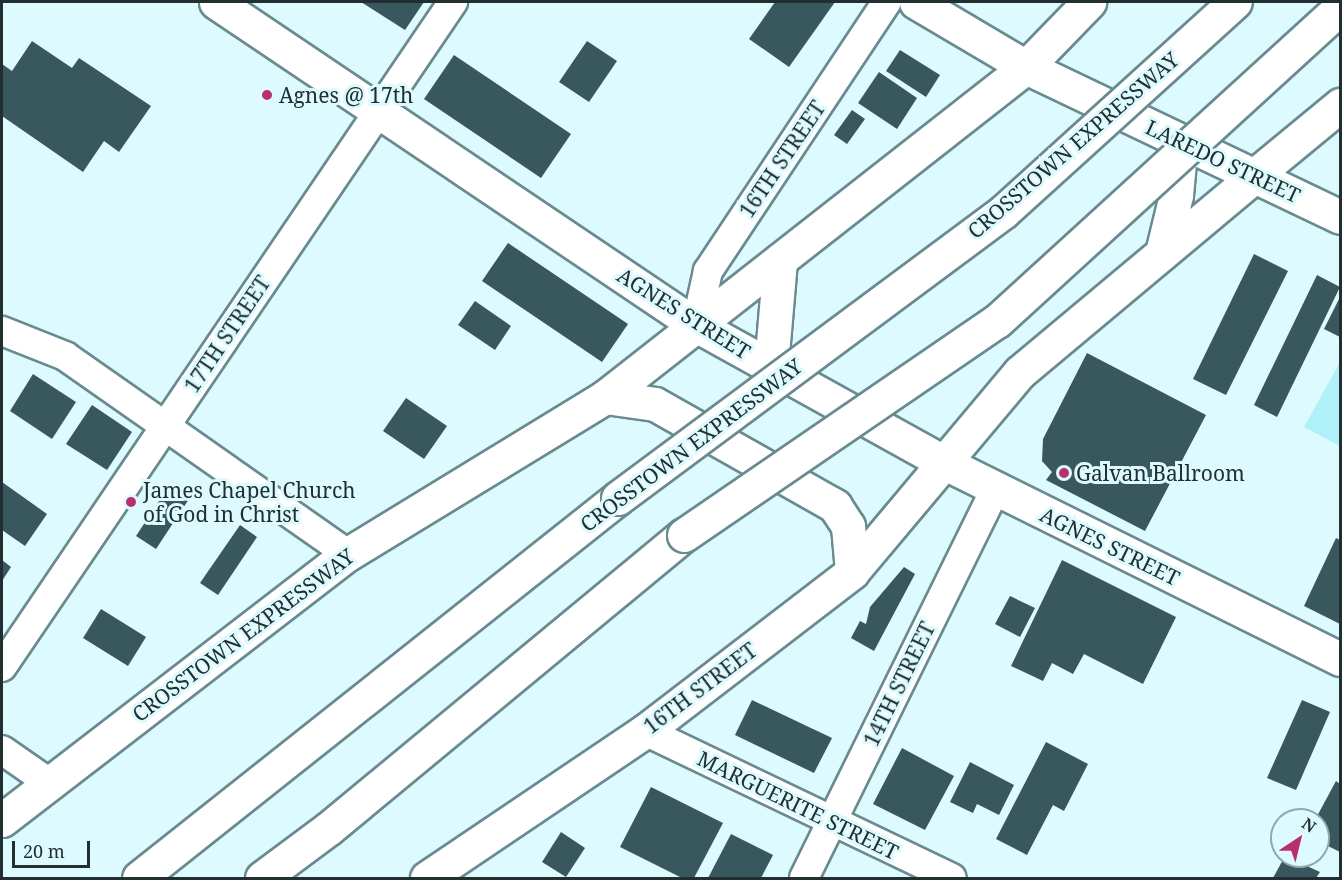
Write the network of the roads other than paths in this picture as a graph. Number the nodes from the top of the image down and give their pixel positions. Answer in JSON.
{"nodes":[{"id":1,"x":216,"y":2,"type":"edge"},
{"id":2,"x":453,"y":2,"type":"edge"},
{"id":3,"x":887,"y":2,"type":"edge"},
{"id":4,"x":916,"y":2,"type":"edge"},
{"id":5,"x":1089,"y":2,"type":"edge"},
{"id":6,"x":1235,"y":2,"type":"edge"},
{"id":7,"x":1341,"y":8,"type":"edge"},
{"id":8,"x":1026,"y":68,"type":"junction"},
{"id":9,"x":1341,"y":105,"type":"edge"},
{"id":10,"x":378,"y":111,"type":"junction"},
{"id":11,"x":1181,"y":141,"type":"junction"},
{"id":12,"x":1254,"y":176,"type":"junction"},
{"id":13,"x":1341,"y":217,"type":"edge"},
{"id":14,"x":1162,"y":253,"type":"junction"},
{"id":15,"x":780,"y":260,"type":"junction"},
{"id":16,"x":696,"y":325,"type":"junction"},
{"id":17,"x":2,"y":331,"type":"edge"},
{"id":18,"x":771,"y":366,"type":"junction"},
{"id":19,"x":605,"y":397,"type":"junction"},
{"id":20,"x":165,"y":425,"type":"junction"},
{"id":21,"x":943,"y":462,"type":"junction"},
{"id":22,"x":995,"y":489,"type":"junction"},
{"id":23,"x":348,"y":555,"type":"junction"},
{"id":24,"x":852,"y":572,"type":"junction"},
{"id":25,"x":1341,"y":659,"type":"edge"},
{"id":26,"x":2,"y":667,"type":"edge"},
{"id":27,"x":645,"y":731,"type":"junction"},
{"id":28,"x":2,"y":750,"type":"edge"},
{"id":29,"x":48,"y":782,"type":"junction"},
{"id":30,"x":2,"y":820,"type":"edge"},
{"id":31,"x":832,"y":821,"type":"junction"},
{"id":32,"x":139,"y":879,"type":"edge"},
{"id":33,"x":262,"y":879,"type":"edge"},
{"id":34,"x":427,"y":879,"type":"edge"},
{"id":35,"x":804,"y":879,"type":"edge"},
{"id":36,"x":951,"y":879,"type":"edge"}],
"edges":[{"from":1,"to":10,"type":"main road","name":"AGNES STREET"},
{"from":2,"to":10,"type":"street","name":"17TH STREET"},
{"from":3,"to":16,"type":"street","name":"16TH STREET"},
{"from":4,"to":8,"type":"main road","name":"LAREDO STREET"},
{"from":5,"to":8,"type":"main road","name":"CROSSTOWN EXPRESSWAY"},
{"from":6,"to":32,"type":"main road","name":"CROSSTOWN EXPRESSWAY","bridge":true},
{"from":7,"to":33,"type":"main road","bridge":true},
{"from":8,"to":11,"type":"main road","name":"LAREDO STREET"},
{"from":8,"to":15,"type":"main road","name":"CROSSTOWN EXPRESSWAY"},
{"from":9,"to":12,"type":"main road"},
{"from":10,"to":16,"type":"main road","name":"AGNES STREET"},
{"from":10,"to":20,"type":"street","name":"17TH STREET"},
{"from":11,"to":12,"type":"main road","name":"LAREDO STREET"},
{"from":11,"to":14,"type":"main road"},
{"from":12,"to":13,"type":"main road","name":"LAREDO STREET"},
{"from":12,"to":14,"type":"main road"},
{"from":14,"to":21,"type":"main road"},
{"from":15,"to":16,"type":"main road","name":"CROSSTOWN EXPRESSWAY"},
{"from":15,"to":18,"type":"main road"},
{"from":16,"to":18,"type":"main road","name":"AGNES STREET"},
{"from":16,"to":19,"type":"main road","name":"CROSSTOWN EXPRESSWAY"},
{"from":17,"to":20,"type":"street"},
{"from":18,"to":21,"type":"main road","name":"AGNES STREET"},
{"from":19,"to":23,"type":"main road","name":"CROSSTOWN EXPRESSWAY"},
{"from":19,"to":24,"type":"main road"},
{"from":20,"to":23,"type":"street"},
{"from":20,"to":26,"type":"street","name":"17TH STREET"},
{"from":21,"to":22,"type":"main road","name":"AGNES STREET"},
{"from":21,"to":24,"type":"main road","name":"16TH STREET"},
{"from":22,"to":25,"type":"main road","name":"AGNES STREET"},
{"from":22,"to":31,"type":"street","name":"14TH STREET"},
{"from":23,"to":29,"type":"main road","name":"CROSSTOWN EXPRESSWAY"},
{"from":24,"to":27,"type":"main road","name":"16TH STREET"},
{"from":27,"to":31,"type":"street","name":"MARGUERITE STREET"},
{"from":27,"to":34,"type":"main road","name":"16TH STREET"},
{"from":28,"to":29,"type":"street"},
{"from":29,"to":30,"type":"main road","name":"CROSSTOWN EXPRESSWAY"},
{"from":31,"to":35,"type":"street","name":"14TH STREET"},
{"from":31,"to":36,"type":"street","name":"MARGUERITE STREET"}]}
